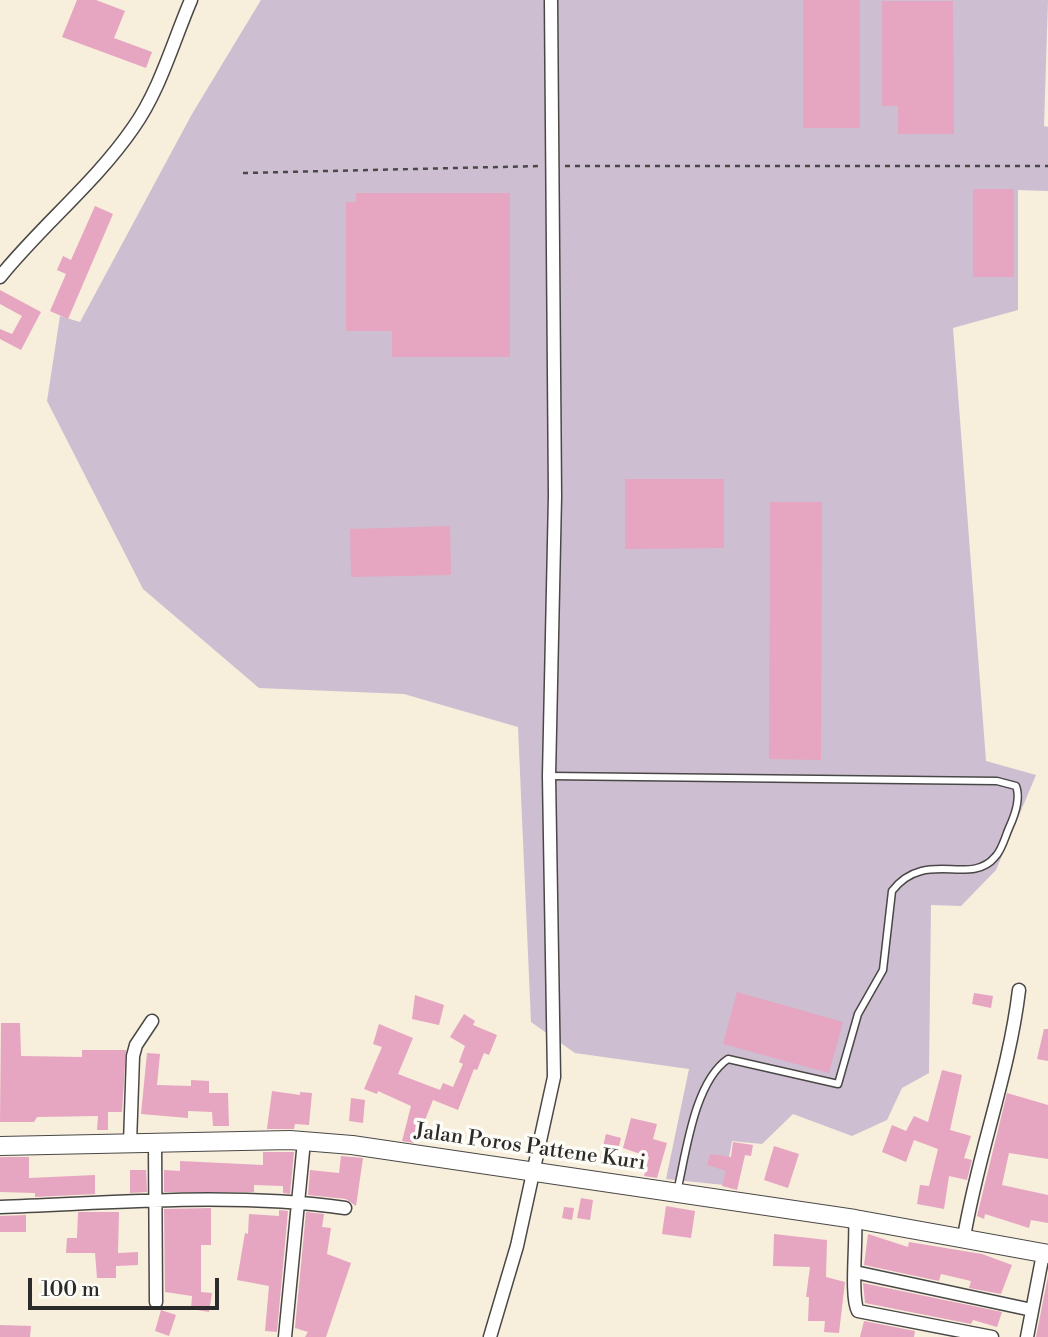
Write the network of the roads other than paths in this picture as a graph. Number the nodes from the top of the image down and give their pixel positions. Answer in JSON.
{"nodes":[{"id":1,"x":191,"y":0,"type":"edge"},
{"id":2,"x":551,"y":0,"type":"edge"},
{"id":3,"x":0,"y":277,"type":"edge"},
{"id":4,"x":549,"y":776,"type":"junction"},
{"id":5,"x":1019,"y":990,"type":"dead end"},
{"id":6,"x":152,"y":1021,"type":"dead end"},
{"id":7,"x":304,"y":1142,"type":"junction"},
{"id":8,"x":130,"y":1143,"type":"junction"},
{"id":9,"x":155,"y":1143,"type":"junction"},
{"id":10,"x":0,"y":1146,"type":"edge"},
{"id":11,"x":534,"y":1172,"type":"junction"},
{"id":12,"x":677,"y":1192,"type":"junction"},
{"id":13,"x":154,"y":1201,"type":"junction"},
{"id":14,"x":299,"y":1204,"type":"junction"},
{"id":15,"x":0,"y":1206,"type":"edge"},
{"id":16,"x":345,"y":1208,"type":"dead end"},
{"id":17,"x":855,"y":1219,"type":"junction"},
{"id":18,"x":964,"y":1237,"type":"junction"},
{"id":19,"x":1046,"y":1254,"type":"edge"},
{"id":20,"x":855,"y":1272,"type":"junction"},
{"id":21,"x":156,"y":1301,"type":"dead end"},
{"id":22,"x":1032,"y":1310,"type":"junction"},
{"id":23,"x":285,"y":1337,"type":"edge"},
{"id":24,"x":490,"y":1337,"type":"edge"},
{"id":25,"x":992,"y":1337,"type":"edge"},
{"id":26,"x":1027,"y":1337,"type":"edge"}],
"edges":[{"from":1,"to":3,"type":"street"},
{"from":2,"to":4,"type":"street"},
{"from":4,"to":11,"type":"street"},
{"from":4,"to":12,"type":"lane"},
{"from":5,"to":18,"type":"street"},
{"from":6,"to":8,"type":"street"},
{"from":7,"to":9,"type":"street","name":"Jalan Poros Pattene Kuri"},
{"from":7,"to":11,"type":"street","name":"Jalan Poros Pattene Kuri"},
{"from":7,"to":14,"type":"street"},
{"from":8,"to":9,"type":"street","name":"Jalan Poros Pattene Kuri"},
{"from":8,"to":10,"type":"street","name":"Jalan Poros Pattene Kuri"},
{"from":9,"to":13,"type":"street"},
{"from":11,"to":12,"type":"street","name":"Jalan Poros Pattene Kuri"},
{"from":11,"to":24,"type":"street"},
{"from":12,"to":17,"type":"street","name":"Jalan Poros Pattene Kuri"},
{"from":13,"to":14,"type":"street"},
{"from":13,"to":15,"type":"street"},
{"from":13,"to":21,"type":"street"},
{"from":14,"to":16,"type":"street"},
{"from":14,"to":23,"type":"street"},
{"from":17,"to":18,"type":"street","name":"Jalan Poros Pattene Kuri"},
{"from":17,"to":20,"type":"street"},
{"from":18,"to":19,"type":"street","name":"Jalan Poros Pattene Kuri"},
{"from":19,"to":22,"type":"street"},
{"from":20,"to":22,"type":"street"},
{"from":20,"to":25,"type":"street"},
{"from":22,"to":26,"type":"street"}]}
